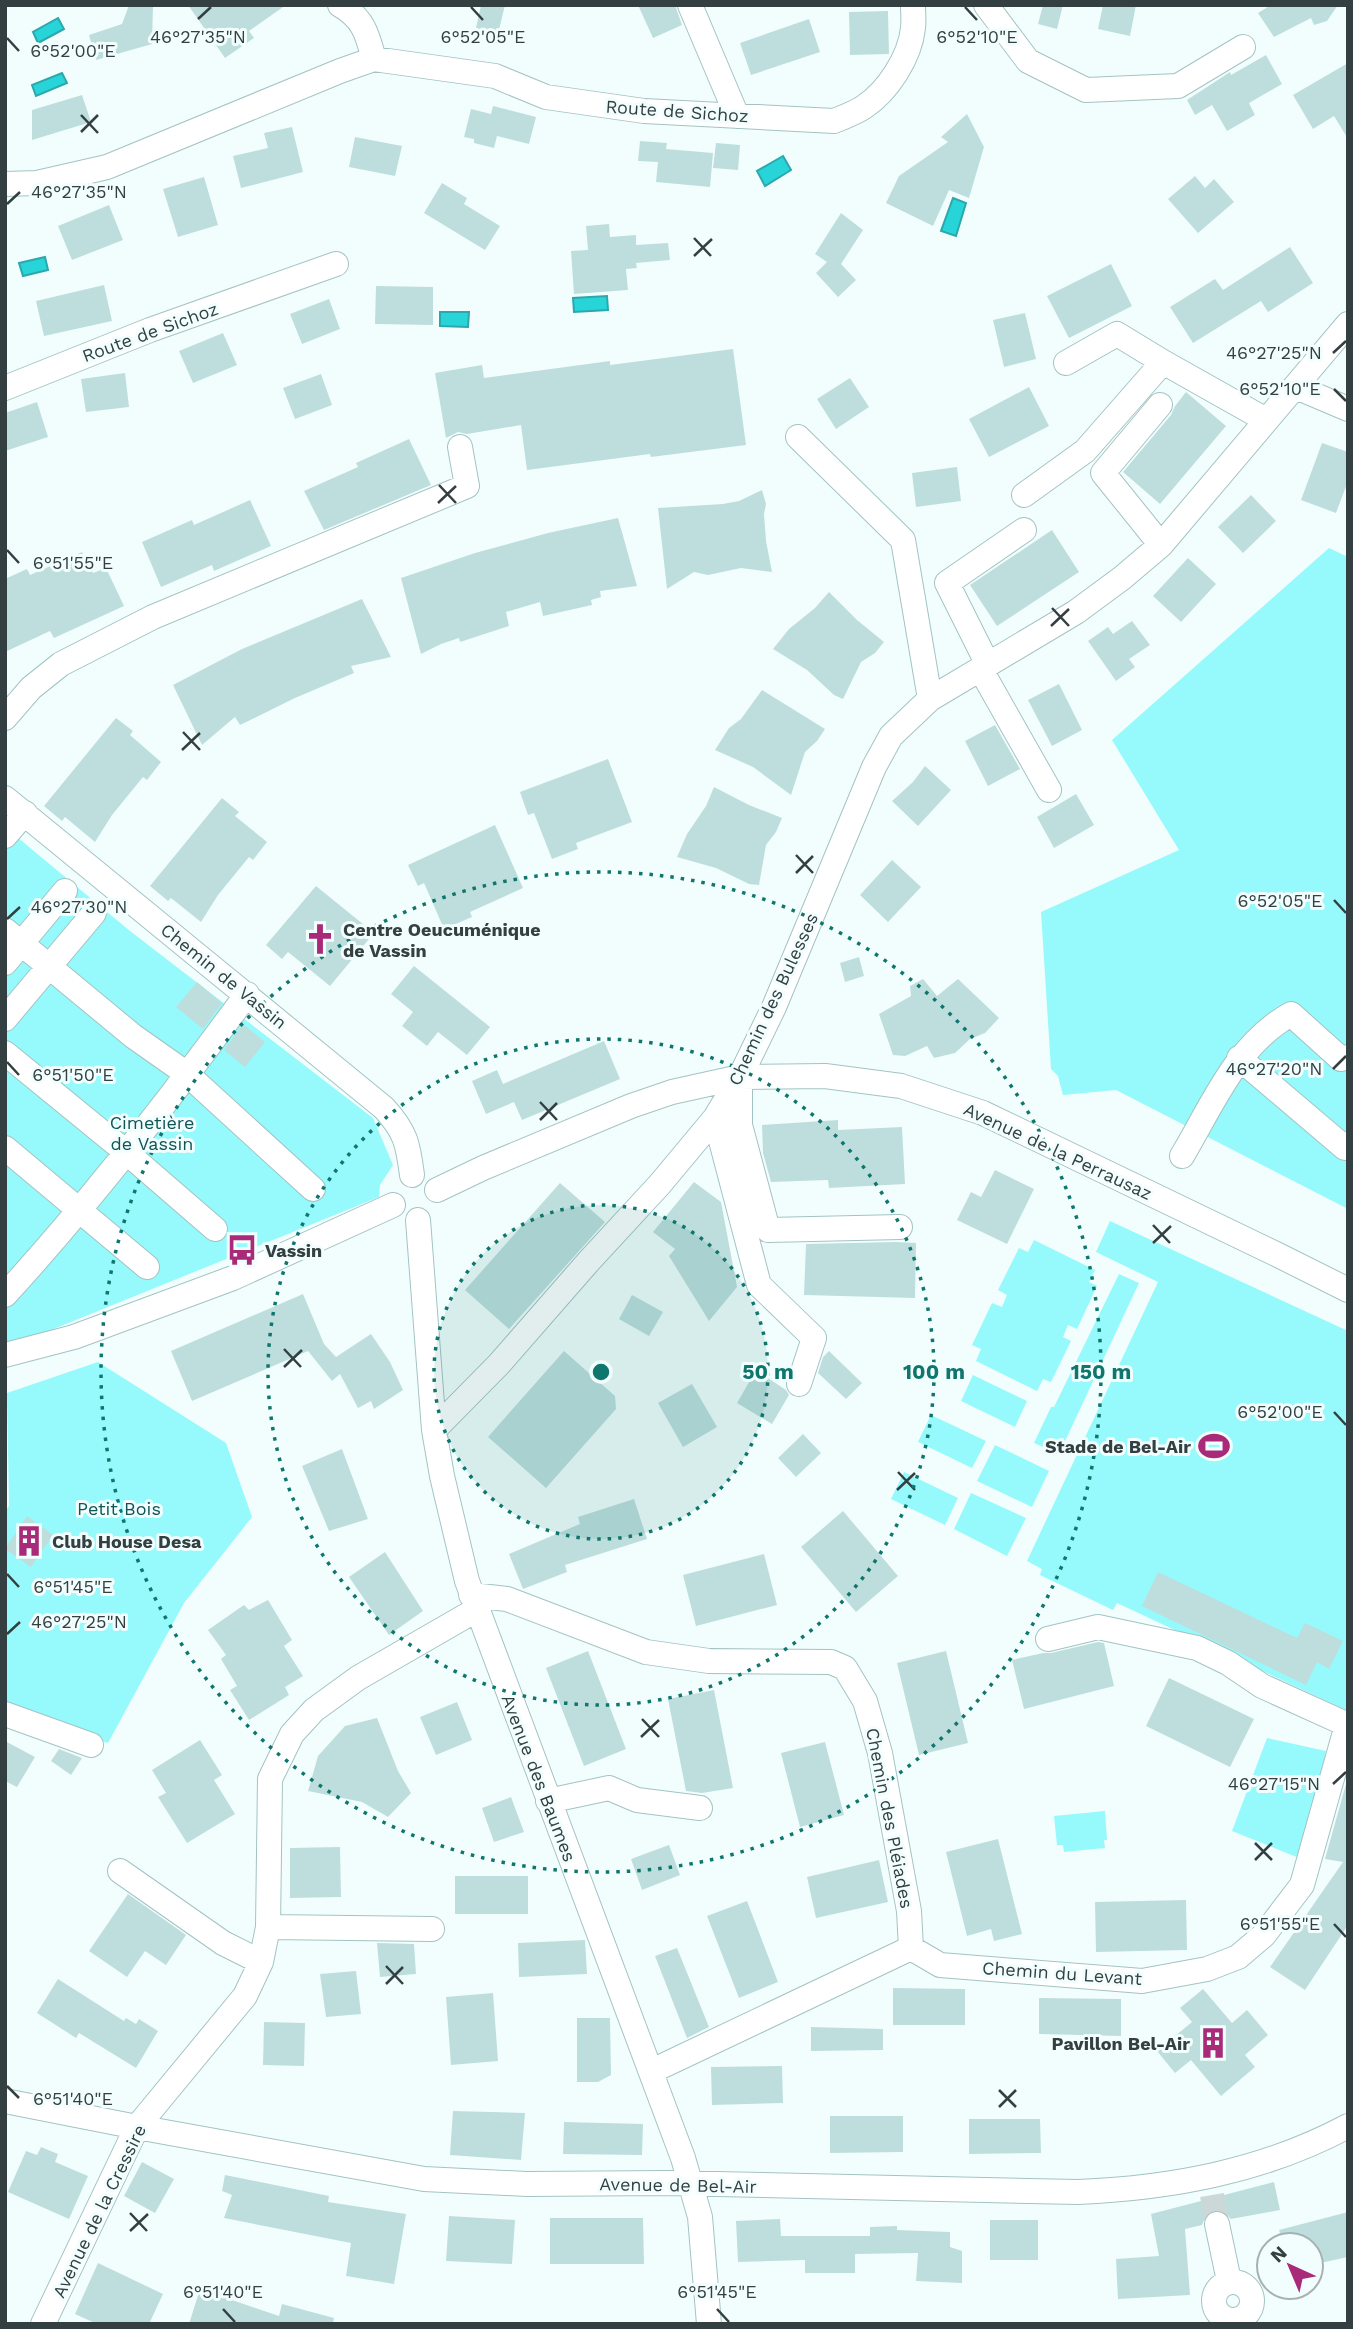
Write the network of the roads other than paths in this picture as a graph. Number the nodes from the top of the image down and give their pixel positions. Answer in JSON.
{"nodes":[{"id":1,"x":340,"y":5,"type":"edge"},
{"id":2,"x":690,"y":5,"type":"edge"},
{"id":3,"x":913,"y":5,"type":"edge"},
{"id":4,"x":986,"y":5,"type":"edge"},
{"id":5,"x":1243,"y":47,"type":"dead end"},
{"id":6,"x":374,"y":59,"type":"junction"},
{"id":7,"x":737,"y":116,"type":"junction"},
{"id":8,"x":5,"y":184,"type":"edge"},
{"id":9,"x":336,"y":264,"type":"dead end"},
{"id":10,"x":1348,"y":324,"type":"edge"},
{"id":11,"x":1163,"y":362,"type":"junction"},
{"id":12,"x":1066,"y":363,"type":"dead end"},
{"id":13,"x":1296,"y":387,"type":"junction"},
{"id":14,"x":5,"y":388,"type":"edge"},
{"id":15,"x":1160,"y":405,"type":"dead end"},
{"id":16,"x":1348,"y":408,"type":"edge"},
{"id":17,"x":1266,"y":420,"type":"junction"},
{"id":18,"x":798,"y":437,"type":"dead end"},
{"id":19,"x":460,"y":447,"type":"dead end"},
{"id":20,"x":1024,"y":495,"type":"dead end"},
{"id":21,"x":1024,"y":530,"type":"dead end"},
{"id":22,"x":1161,"y":545,"type":"junction"},
{"id":23,"x":985,"y":667,"type":"junction"},
{"id":24,"x":930,"y":699,"type":"junction"},
{"id":25,"x":5,"y":718,"type":"edge"},
{"id":26,"x":1049,"y":790,"type":"dead end"},
{"id":27,"x":15,"y":806,"type":"edge"},
{"id":28,"x":5,"y":836,"type":"edge"},
{"id":29,"x":65,"y":891,"type":"dead end"},
{"id":30,"x":94,"y":913,"type":"dead end"},
{"id":31,"x":13,"y":937,"type":"edge"},
{"id":32,"x":5,"y":963,"type":"edge"},
{"id":33,"x":49,"y":967,"type":"junction"},
{"id":34,"x":247,"y":994,"type":"junction"},
{"id":35,"x":5,"y":1019,"type":"edge"},
{"id":36,"x":5,"y":1053,"type":"edge"},
{"id":37,"x":1348,"y":1057,"type":"edge"},
{"id":38,"x":1239,"y":1058,"type":"junction"},
{"id":39,"x":187,"y":1074,"type":"junction"},
{"id":40,"x":740,"y":1077,"type":"junction"},
{"id":41,"x":715,"y":1118,"type":"junction"},
{"id":42,"x":1348,"y":1144,"type":"edge"},
{"id":43,"x":5,"y":1148,"type":"edge"},
{"id":44,"x":127,"y":1152,"type":"junction"},
{"id":45,"x":1182,"y":1156,"type":"dead end"},
{"id":46,"x":412,"y":1175,"type":"junction"},
{"id":47,"x":313,"y":1189,"type":"dead end"},
{"id":48,"x":436,"y":1190,"type":"junction"},
{"id":49,"x":393,"y":1205,"type":"junction"},
{"id":50,"x":80,"y":1210,"type":"junction"},
{"id":51,"x":418,"y":1220,"type":"junction"},
{"id":52,"x":900,"y":1227,"type":"dead end"},
{"id":53,"x":215,"y":1229,"type":"dead end"},
{"id":54,"x":148,"y":1266,"type":"dead end"},
{"id":55,"x":10,"y":1281,"type":"edge"},
{"id":56,"x":1348,"y":1290,"type":"edge"},
{"id":57,"x":5,"y":1355,"type":"edge"},
{"id":58,"x":799,"y":1384,"type":"dead end"},
{"id":59,"x":434,"y":1430,"type":"junction"},
{"id":60,"x":473,"y":1603,"type":"junction"},
{"id":61,"x":1048,"y":1639,"type":"dead end"},
{"id":62,"x":5,"y":1714,"type":"edge"},
{"id":63,"x":1348,"y":1725,"type":"edge"},
{"id":64,"x":91,"y":1745,"type":"dead end"},
{"id":65,"x":548,"y":1801,"type":"junction"},
{"id":66,"x":700,"y":1808,"type":"dead end"},
{"id":67,"x":120,"y":1871,"type":"dead end"},
{"id":68,"x":268,"y":1927,"type":"junction"},
{"id":69,"x":432,"y":1929,"type":"dead end"},
{"id":70,"x":911,"y":1948,"type":"junction"},
{"id":71,"x":261,"y":1962,"type":"junction"},
{"id":72,"x":652,"y":2071,"type":"junction"},
{"id":73,"x":5,"y":2101,"type":"edge"},
{"id":74,"x":1348,"y":2126,"type":"edge"},
{"id":75,"x":137,"y":2127,"type":"junction"},
{"id":76,"x":689,"y":2184,"type":"junction"},
{"id":77,"x":1217,"y":2224,"type":"tunnel mouth"},
{"id":78,"x":1229,"y":2281,"type":"dead end"},
{"id":79,"x":43,"y":2324,"type":"edge"},
{"id":80,"x":709,"y":2324,"type":"edge"}],
"edges":[{"from":1,"to":6,"type":"street"},
{"from":2,"to":7,"type":"street"},
{"from":3,"to":7,"type":"street","name":"Route de Sichoz"},
{"from":4,"to":5,"type":"street"},
{"from":6,"to":7,"type":"street","name":"Route de Sichoz"},
{"from":6,"to":8,"type":"street","name":"Route de Sichoz"},
{"from":9,"to":14,"type":"street","name":"Route de Sichoz"},
{"from":10,"to":13,"type":"street","name":"Chemin des Bulesses"},
{"from":11,"to":12,"type":"street"},
{"from":11,"to":17,"type":"street"},
{"from":11,"to":20,"type":"street"},
{"from":13,"to":16,"type":"street"},
{"from":13,"to":17,"type":"street","name":"Chemin des Bulesses"},
{"from":15,"to":22,"type":"street"},
{"from":17,"to":22,"type":"street","name":"Chemin des Bulesses"},
{"from":18,"to":24,"type":"street"},
{"from":19,"to":25,"type":"street"},
{"from":21,"to":23,"type":"street"},
{"from":22,"to":23,"type":"street","name":"Chemin des Bulesses"},
{"from":23,"to":24,"type":"street","name":"Chemin des Bulesses"},
{"from":23,"to":26,"type":"street"},
{"from":24,"to":40,"type":"street","name":"Chemin des Bulesses"},
{"from":27,"to":28,"type":"street"},
{"from":27,"to":34,"type":"street","name":"Chemin de Vassin"},
{"from":29,"to":31,"type":"street"},
{"from":30,"to":33,"type":"street"},
{"from":31,"to":32,"type":"street"},
{"from":31,"to":33,"type":"street"},
{"from":33,"to":35,"type":"street"},
{"from":33,"to":39,"type":"street"},
{"from":34,"to":39,"type":"street"},
{"from":34,"to":46,"type":"street","name":"Chemin de Vassin"},
{"from":36,"to":44,"type":"street"},
{"from":37,"to":38,"type":"street"},
{"from":38,"to":42,"type":"street"},
{"from":38,"to":45,"type":"street"},
{"from":39,"to":44,"type":"street"},
{"from":39,"to":47,"type":"street"},
{"from":40,"to":41,"type":"street","name":"Chemin des Bulesses"},
{"from":40,"to":48,"type":"street","name":"Avenue de la Perrausaz"},
{"from":40,"to":52,"type":"street"},
{"from":40,"to":56,"type":"street","name":"Avenue de la Perrausaz"},
{"from":41,"to":58,"type":"street"},
{"from":41,"to":59,"type":"street","name":"Chemin des Bulesses"},
{"from":43,"to":50,"type":"street"},
{"from":44,"to":50,"type":"street"},
{"from":44,"to":53,"type":"street"},
{"from":46,"to":48,"type":"street"},
{"from":46,"to":49,"type":"street"},
{"from":48,"to":51,"type":"street"},
{"from":49,"to":51,"type":"street"},
{"from":49,"to":57,"type":"street"},
{"from":50,"to":54,"type":"street"},
{"from":50,"to":55,"type":"street"},
{"from":51,"to":59,"type":"street","name":"Avenue des Baumes"},
{"from":59,"to":60,"type":"street","name":"Avenue des Baumes"},
{"from":60,"to":65,"type":"street","name":"Avenue des Baumes"},
{"from":60,"to":68,"type":"street","name":"Avenue de la Cressire"},
{"from":60,"to":70,"type":"street","name":"Chemin des Pléiades"},
{"from":61,"to":63,"type":"street"},
{"from":62,"to":64,"type":"street"},
{"from":63,"to":70,"type":"street","name":"Chemin du Levant"},
{"from":65,"to":66,"type":"street"},
{"from":65,"to":72,"type":"street","name":"Avenue des Baumes"},
{"from":67,"to":71,"type":"street"},
{"from":68,"to":69,"type":"street"},
{"from":68,"to":71,"type":"street","name":"Avenue de la Cressire"},
{"from":70,"to":72,"type":"street"},
{"from":71,"to":75,"type":"street","name":"Avenue de la Cressire"},
{"from":72,"to":76,"type":"street","name":"Avenue des Baumes"},
{"from":73,"to":75,"type":"street","name":"Avenue de Bel-Air"},
{"from":74,"to":76,"type":"street","name":"Avenue de Bel-Air"},
{"from":75,"to":76,"type":"street","name":"Avenue de Bel-Air"},
{"from":75,"to":79,"type":"street","name":"Avenue de la Cressire"},
{"from":76,"to":80,"type":"street","name":"Avenue des Baumes"},
{"from":77,"to":78,"type":"street"}]}
